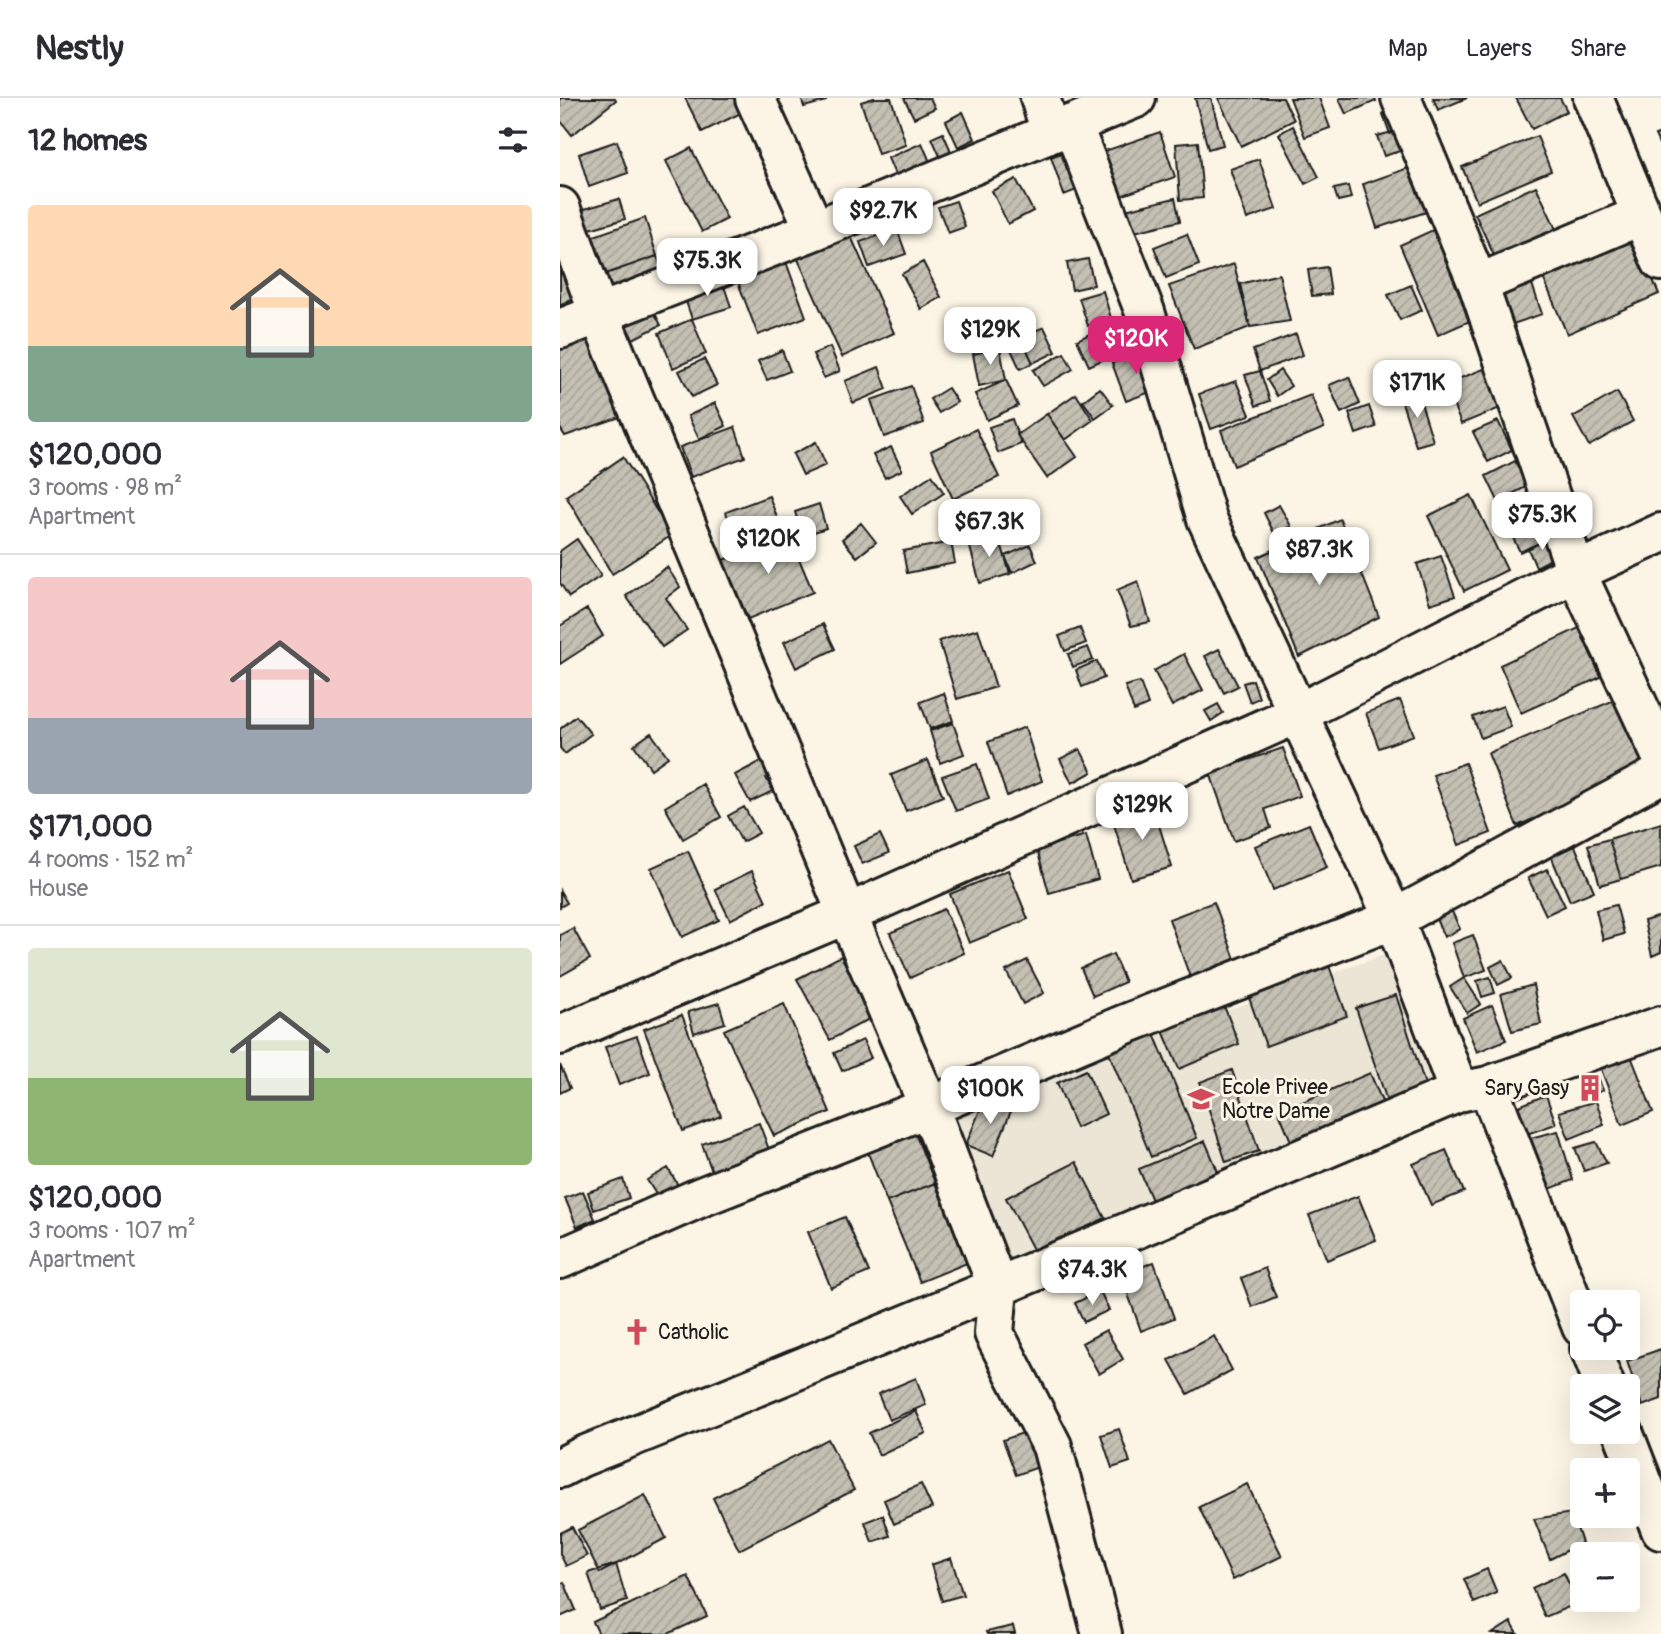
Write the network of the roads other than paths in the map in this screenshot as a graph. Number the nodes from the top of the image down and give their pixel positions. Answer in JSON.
{"nodes":[{"id":1,"x":755,"y":98,"type":"edge"},
{"id":2,"x":1136,"y":98,"type":"edge"},
{"id":3,"x":1401,"y":98,"type":"edge"},
{"id":4,"x":1593,"y":98,"type":"edge"},
{"id":5,"x":1054,"y":118,"type":"edge"},
{"id":6,"x":560,"y":207,"type":"edge"},
{"id":7,"x":1642,"y":215,"type":"junction"},
{"id":8,"x":815,"y":230,"type":"junction"},
{"id":9,"x":1661,"y":261,"type":"edge"},
{"id":10,"x":1478,"y":284,"type":"junction"},
{"id":11,"x":599,"y":314,"type":"junction"},
{"id":12,"x":560,"y":329,"type":"edge"},
{"id":13,"x":1661,"y":533,"type":"edge"},
{"id":14,"x":1576,"y":572,"type":"junction"},
{"id":15,"x":1299,"y":713,"type":"junction"},
{"id":16,"x":1661,"y":755,"type":"edge"},
{"id":17,"x":1661,"y":774,"type":"edge"},
{"id":18,"x":847,"y":914,"type":"junction"},
{"id":19,"x":1394,"y":919,"type":"junction"},
{"id":20,"x":1661,"y":1027,"type":"edge"},
{"id":21,"x":560,"y":1035,"type":"edge"},
{"id":22,"x":1473,"y":1089,"type":"junction"},
{"id":23,"x":929,"y":1107,"type":"junction"},
{"id":24,"x":560,"y":1259,"type":"edge"},
{"id":25,"x":998,"y":1288,"type":"junction"},
{"id":26,"x":1570,"y":1301,"type":"edge"},
{"id":27,"x":1628,"y":1444,"type":"edge"},
{"id":28,"x":560,"y":1468,"type":"edge"},
{"id":29,"x":1661,"y":1530,"type":"edge"},
{"id":30,"x":1102,"y":1634,"type":"edge"}],
"edges":[{"from":1,"to":8,"type":"street"},
{"from":2,"to":5,"type":"street"},
{"from":3,"to":10,"type":"street"},
{"from":4,"to":7,"type":"street"},
{"from":5,"to":8,"type":"street"},
{"from":5,"to":15,"type":"street"},
{"from":6,"to":11,"type":"street"},
{"from":7,"to":9,"type":"street"},
{"from":7,"to":10,"type":"street"},
{"from":8,"to":11,"type":"street"},
{"from":10,"to":14,"type":"street"},
{"from":11,"to":12,"type":"street"},
{"from":11,"to":18,"type":"street"},
{"from":13,"to":14,"type":"street"},
{"from":14,"to":15,"type":"street"},
{"from":14,"to":16,"type":"street"},
{"from":15,"to":18,"type":"street"},
{"from":15,"to":19,"type":"street"},
{"from":17,"to":19,"type":"street"},
{"from":18,"to":21,"type":"street"},
{"from":18,"to":23,"type":"street"},
{"from":19,"to":22,"type":"street"},
{"from":19,"to":23,"type":"street"},
{"from":20,"to":22,"type":"street"},
{"from":22,"to":25,"type":"street"},
{"from":22,"to":26,"type":"street"},
{"from":23,"to":24,"type":"street"},
{"from":23,"to":25,"type":"street"},
{"from":25,"to":28,"type":"street"},
{"from":25,"to":30,"type":"street"},
{"from":27,"to":29,"type":"street"}]}
